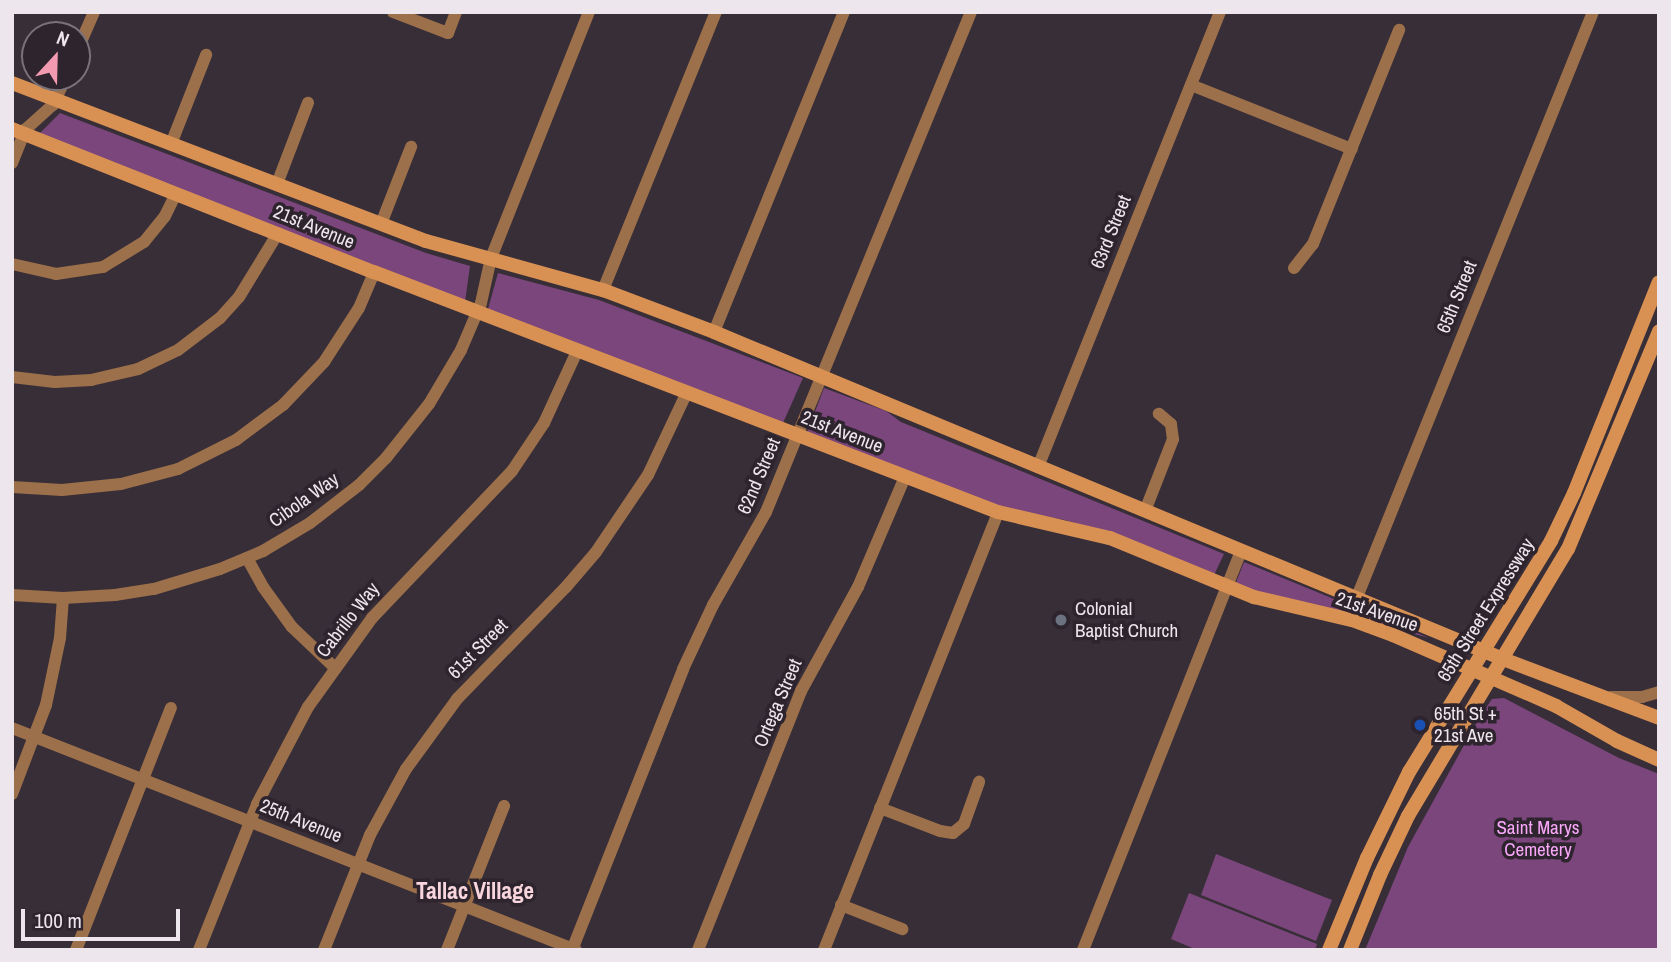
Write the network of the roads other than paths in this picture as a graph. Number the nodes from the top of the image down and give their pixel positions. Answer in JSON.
{"nodes":[{"id":1,"x":393,"y":12,"type":"edge"},
{"id":2,"x":456,"y":12,"type":"edge"},
{"id":3,"x":589,"y":12,"type":"edge"},
{"id":4,"x":716,"y":12,"type":"edge"},
{"id":5,"x":844,"y":12,"type":"edge"},
{"id":6,"x":971,"y":12,"type":"edge"},
{"id":7,"x":1220,"y":12,"type":"edge"},
{"id":8,"x":1593,"y":12,"type":"edge"},
{"id":9,"x":1399,"y":30,"type":"dead end"},
{"id":10,"x":206,"y":55,"type":"dead end"},
{"id":11,"x":12,"y":83,"type":"edge"},
{"id":12,"x":1191,"y":85,"type":"junction"},
{"id":13,"x":60,"y":91,"type":"edge"},
{"id":14,"x":56,"y":100,"type":"junction"},
{"id":15,"x":308,"y":103,"type":"dead end"},
{"id":16,"x":18,"y":131,"type":"edge"},
{"id":17,"x":171,"y":144,"type":"junction"},
{"id":18,"x":411,"y":147,"type":"dead end"},
{"id":19,"x":1352,"y":149,"type":"junction"},
{"id":20,"x":12,"y":163,"type":"edge"},
{"id":21,"x":277,"y":184,"type":"junction"},
{"id":22,"x":176,"y":193,"type":"junction"},
{"id":23,"x":381,"y":224,"type":"junction"},
{"id":24,"x":278,"y":233,"type":"junction"},
{"id":25,"x":491,"y":258,"type":"junction"},
{"id":26,"x":12,"y":264,"type":"edge"},
{"id":27,"x":1294,"y":268,"type":"dead end"},
{"id":28,"x":374,"y":272,"type":"junction"},
{"id":29,"x":1659,"y":282,"type":"edge"},
{"id":30,"x":603,"y":290,"type":"junction"},
{"id":31,"x":477,"y":312,"type":"junction"},
{"id":32,"x":1659,"y":331,"type":"edge"},
{"id":33,"x":714,"y":332,"type":"junction"},
{"id":34,"x":578,"y":349,"type":"junction"},
{"id":35,"x":822,"y":376,"type":"junction"},
{"id":36,"x":12,"y":377,"type":"edge"},
{"id":37,"x":687,"y":392,"type":"junction"},
{"id":38,"x":1159,"y":414,"type":"dead end"},
{"id":39,"x":797,"y":435,"type":"junction"},
{"id":40,"x":1038,"y":467,"type":"junction"},
{"id":41,"x":905,"y":477,"type":"junction"},
{"id":42,"x":12,"y":487,"type":"edge"},
{"id":43,"x":1145,"y":511,"type":"junction"},
{"id":44,"x":998,"y":512,"type":"junction"},
{"id":45,"x":1241,"y":550,"type":"junction"},
{"id":46,"x":247,"y":558,"type":"junction"},
{"id":47,"x":1227,"y":588,"type":"junction"},
{"id":48,"x":12,"y":595,"type":"edge"},
{"id":49,"x":1357,"y":597,"type":"junction"},
{"id":50,"x":63,"y":598,"type":"junction"},
{"id":51,"x":1484,"y":650,"type":"junction"},
{"id":52,"x":1503,"y":659,"type":"junction"},
{"id":53,"x":334,"y":667,"type":"junction"},
{"id":54,"x":1471,"y":670,"type":"junction"},
{"id":55,"x":1491,"y":678,"type":"junction"},
{"id":56,"x":1659,"y":692,"type":"edge"},
{"id":57,"x":1609,"y":697,"type":"junction"},
{"id":58,"x":171,"y":708,"type":"dead end"},
{"id":59,"x":1659,"y":718,"type":"edge"},
{"id":60,"x":12,"y":728,"type":"edge"},
{"id":61,"x":35,"y":737,"type":"junction"},
{"id":62,"x":1659,"y":760,"type":"edge"},
{"id":63,"x":143,"y":779,"type":"junction"},
{"id":64,"x":979,"y":782,"type":"dead end"},
{"id":65,"x":12,"y":794,"type":"edge"},
{"id":66,"x":504,"y":806,"type":"dead end"},
{"id":67,"x":880,"y":808,"type":"junction"},
{"id":68,"x":250,"y":821,"type":"junction"},
{"id":69,"x":357,"y":864,"type":"junction"},
{"id":70,"x":841,"y":905,"type":"junction"},
{"id":71,"x":465,"y":906,"type":"junction"},
{"id":72,"x":902,"y":929,"type":"dead end"},
{"id":73,"x":574,"y":949,"type":"edge"},
{"id":74,"x":76,"y":950,"type":"edge"},
{"id":75,"x":199,"y":950,"type":"edge"},
{"id":76,"x":324,"y":950,"type":"edge"},
{"id":77,"x":447,"y":950,"type":"edge"},
{"id":78,"x":698,"y":950,"type":"edge"},
{"id":79,"x":824,"y":950,"type":"edge"},
{"id":80,"x":1083,"y":950,"type":"edge"},
{"id":81,"x":1329,"y":950,"type":"edge"},
{"id":82,"x":1350,"y":950,"type":"edge"}],
"edges":[{"from":1,"to":2,"type":"street"},
{"from":3,"to":25,"type":"street","name":"Cibola Way"},
{"from":4,"to":30,"type":"street"},
{"from":5,"to":33,"type":"street"},
{"from":6,"to":35,"type":"street","name":"62nd Street"},
{"from":7,"to":12,"type":"street","name":"63rd Street"},
{"from":8,"to":49,"type":"street","name":"65th Street"},
{"from":9,"to":19,"type":"street"},
{"from":10,"to":17,"type":"street"},
{"from":11,"to":14,"type":"street","name":"21st Avenue"},
{"from":12,"to":19,"type":"street"},
{"from":12,"to":40,"type":"street","name":"63rd Street"},
{"from":13,"to":14,"type":"street"},
{"from":14,"to":16,"type":"street"},
{"from":14,"to":17,"type":"street","name":"21st Avenue"},
{"from":15,"to":21,"type":"street"},
{"from":16,"to":20,"type":"street"},
{"from":16,"to":22,"type":"street","name":"21st Avenue"},
{"from":17,"to":21,"type":"street","name":"21st Avenue"},
{"from":18,"to":23,"type":"street"},
{"from":19,"to":27,"type":"street"},
{"from":21,"to":23,"type":"street","name":"21st Avenue"},
{"from":22,"to":24,"type":"street","name":"21st Avenue"},
{"from":22,"to":26,"type":"street"},
{"from":23,"to":25,"type":"street","name":"21st Avenue"},
{"from":24,"to":28,"type":"street","name":"21st Avenue"},
{"from":24,"to":36,"type":"street"},
{"from":25,"to":30,"type":"street","name":"21st Avenue"},
{"from":25,"to":31,"type":"street","name":"Cibola Way"},
{"from":28,"to":31,"type":"street","name":"21st Avenue"},
{"from":28,"to":42,"type":"street"},
{"from":29,"to":51,"type":"street","name":"65th Street Expressway"},
{"from":30,"to":33,"type":"street","name":"21st Avenue"},
{"from":31,"to":34,"type":"street","name":"21st Avenue"},
{"from":31,"to":46,"type":"street","name":"Cibola Way"},
{"from":32,"to":52,"type":"street","name":"65th Street Expressway"},
{"from":33,"to":35,"type":"street","name":"21st Avenue"},
{"from":34,"to":37,"type":"street","name":"21st Avenue"},
{"from":34,"to":53,"type":"street","name":"Cabrillo Way"},
{"from":35,"to":39,"type":"street","name":"62nd Street"},
{"from":35,"to":40,"type":"street","name":"21st Avenue"},
{"from":37,"to":39,"type":"street","name":"21st Avenue"},
{"from":37,"to":69,"type":"street","name":"61st Street"},
{"from":38,"to":43,"type":"street"},
{"from":39,"to":41,"type":"street","name":"21st Avenue"},
{"from":39,"to":73,"type":"street","name":"62nd Street"},
{"from":40,"to":43,"type":"street","name":"21st Avenue"},
{"from":41,"to":44,"type":"street","name":"21st Avenue"},
{"from":41,"to":78,"type":"street","name":"Ortega Street"},
{"from":43,"to":45,"type":"street","name":"21st Avenue"},
{"from":44,"to":47,"type":"street","name":"21st Avenue"},
{"from":44,"to":67,"type":"street"},
{"from":45,"to":47,"type":"street"},
{"from":45,"to":49,"type":"street","name":"21st Avenue"},
{"from":46,"to":50,"type":"street","name":"Cibola Way"},
{"from":46,"to":53,"type":"street"},
{"from":47,"to":54,"type":"street","name":"21st Avenue"},
{"from":47,"to":80,"type":"street"},
{"from":48,"to":50,"type":"street","name":"Cibola Way"},
{"from":49,"to":51,"type":"street","name":"21st Avenue"},
{"from":50,"to":61,"type":"street"},
{"from":51,"to":52,"type":"street","name":"21st Avenue"},
{"from":51,"to":54,"type":"street","name":"65th Street Expressway"},
{"from":52,"to":55,"type":"street","name":"65th Street Expressway"},
{"from":52,"to":57,"type":"street","name":"21st Avenue"},
{"from":53,"to":68,"type":"street","name":"Cabrillo Way"},
{"from":54,"to":55,"type":"street","name":"21st Avenue"},
{"from":54,"to":81,"type":"street","name":"65th Street Expressway"},
{"from":55,"to":62,"type":"street","name":"21st Avenue"},
{"from":55,"to":82,"type":"street","name":"65th Street Expressway"},
{"from":56,"to":57,"type":"street"},
{"from":57,"to":59,"type":"street","name":"21st Avenue"},
{"from":58,"to":63,"type":"street"},
{"from":60,"to":61,"type":"street","name":"25th Avenue"},
{"from":61,"to":63,"type":"street","name":"25th Avenue"},
{"from":61,"to":65,"type":"street"},
{"from":63,"to":68,"type":"street","name":"25th Avenue"},
{"from":63,"to":74,"type":"street"},
{"from":64,"to":67,"type":"street"},
{"from":66,"to":71,"type":"street"},
{"from":67,"to":70,"type":"street"},
{"from":68,"to":69,"type":"street","name":"25th Avenue"},
{"from":68,"to":75,"type":"street","name":"Cabrillo Way"},
{"from":69,"to":71,"type":"street","name":"25th Avenue"},
{"from":69,"to":76,"type":"street","name":"61st Street"},
{"from":70,"to":72,"type":"street"},
{"from":70,"to":79,"type":"street"},
{"from":71,"to":73,"type":"street","name":"25th Avenue"},
{"from":71,"to":77,"type":"street"}]}
